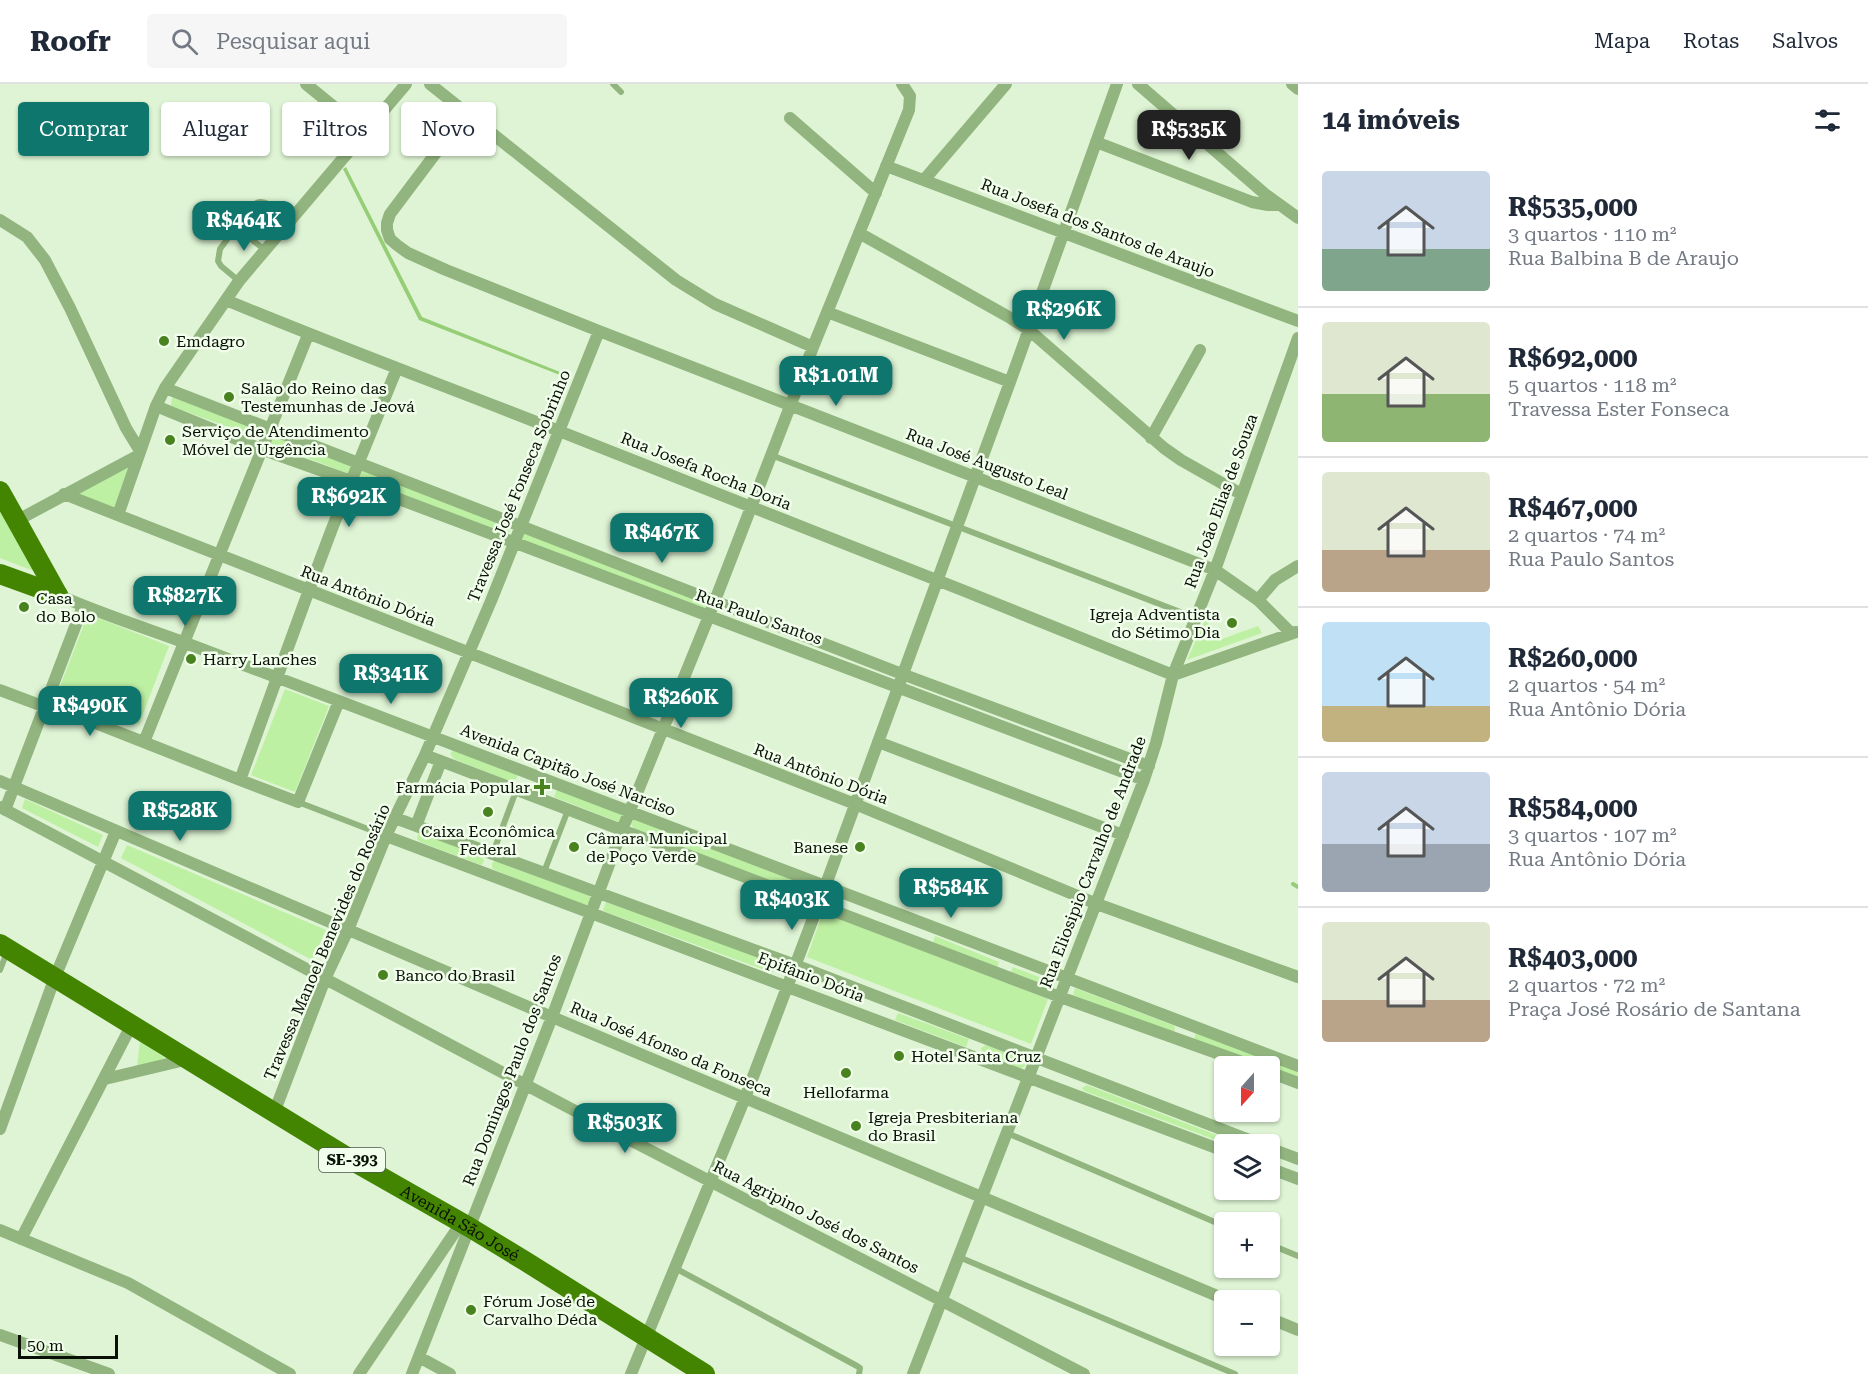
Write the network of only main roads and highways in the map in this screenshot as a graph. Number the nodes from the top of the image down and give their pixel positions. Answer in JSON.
{"nodes":[{"id":1,"x":0,"y":491,"type":"edge"},
{"id":2,"x":0,"y":574,"type":"edge"},
{"id":3,"x":4,"y":946,"type":"edge"},
{"id":4,"x":705,"y":1374,"type":"edge"}],
"edges":[{"from":1,"to":2,"type":"main road"},
{"from":3,"to":4,"type":"main road","name":"Avenida São José","number":"SE-393"}]}
